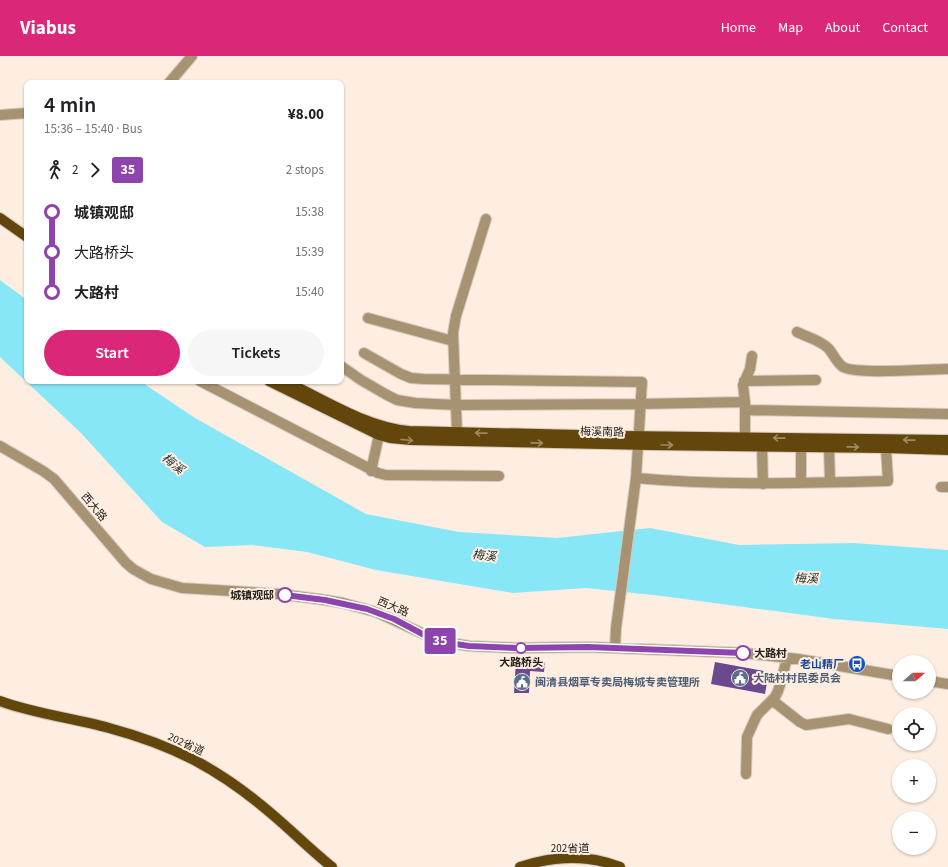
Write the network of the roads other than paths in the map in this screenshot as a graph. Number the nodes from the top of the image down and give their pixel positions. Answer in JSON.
{"nodes":[{"id":1,"x":192,"y":56,"type":"edge"},
{"id":2,"x":172,"y":80,"type":"edge"},
{"id":3,"x":24,"y":113,"type":"edge"},
{"id":4,"x":0,"y":114,"type":"edge"},
{"id":5,"x":0,"y":218,"type":"edge"},
{"id":6,"x":486,"y":219,"type":"dead end"},
{"id":7,"x":24,"y":230,"type":"edge"},
{"id":8,"x":24,"y":235,"type":"edge"},
{"id":9,"x":368,"y":318,"type":"dead end"},
{"id":10,"x":797,"y":332,"type":"dead end"},
{"id":11,"x":454,"y":341,"type":"junction"},
{"id":12,"x":364,"y":353,"type":"dead end"},
{"id":13,"x":752,"y":356,"type":"dead end"},
{"id":14,"x":344,"y":368,"type":"edge"},
{"id":15,"x":948,"y":369,"type":"edge"},
{"id":16,"x":455,"y":380,"type":"junction"},
{"id":17,"x":816,"y":380,"type":"dead end"},
{"id":18,"x":744,"y":381,"type":"junction"},
{"id":19,"x":206,"y":384,"type":"edge"},
{"id":20,"x":275,"y":384,"type":"edge"},
{"id":21,"x":291,"y":384,"type":"edge"},
{"id":22,"x":640,"y":404,"type":"junction"},
{"id":23,"x":456,"y":405,"type":"junction"},
{"id":24,"x":745,"y":406,"type":"junction"},
{"id":25,"x":948,"y":414,"type":"edge"},
{"id":26,"x":457,"y":432,"type":"junction"},
{"id":27,"x":380,"y":435,"type":"junction"},
{"id":28,"x":948,"y":440,"type":"edge"},
{"id":29,"x":638,"y":441,"type":"junction"},
{"id":30,"x":745,"y":442,"type":"junction"},
{"id":31,"x":0,"y":446,"type":"edge"},
{"id":32,"x":762,"y":446,"type":"junction"},
{"id":33,"x":801,"y":446,"type":"junction"},
{"id":34,"x":829,"y":447,"type":"junction"},
{"id":35,"x":886,"y":448,"type":"junction"},
{"id":36,"x":948,"y":450,"type":"edge"},
{"id":37,"x":371,"y":471,"type":"junction"},
{"id":38,"x":499,"y":476,"type":"dead end"},
{"id":39,"x":636,"y":478,"type":"junction"},
{"id":40,"x":830,"y":482,"type":"junction"},
{"id":41,"x":801,"y":483,"type":"junction"},
{"id":42,"x":763,"y":484,"type":"junction"},
{"id":43,"x":615,"y":648,"type":"junction"},
{"id":44,"x":787,"y":658,"type":"junction"},
{"id":45,"x":892,"y":675,"type":"edge"},
{"id":46,"x":936,"y":682,"type":"edge"},
{"id":47,"x":948,"y":684,"type":"edge"},
{"id":48,"x":772,"y":700,"type":"junction"},
{"id":49,"x":0,"y":701,"type":"edge"},
{"id":50,"x":888,"y":728,"type":"dead end"},
{"id":51,"x":746,"y":774,"type":"dead end"},
{"id":52,"x":332,"y":867,"type":"edge"},
{"id":53,"x":520,"y":867,"type":"edge"},
{"id":54,"x":620,"y":867,"type":"edge"}],
"edges":[{"from":1,"to":2,"type":"street"},
{"from":3,"to":4,"type":"street"},
{"from":5,"to":7,"type":"main road"},
{"from":5,"to":8,"type":"main road"},
{"from":6,"to":11,"type":"street"},
{"from":9,"to":11,"type":"street"},
{"from":10,"to":15,"type":"street"},
{"from":11,"to":16,"type":"street"},
{"from":12,"to":16,"type":"street"},
{"from":13,"to":18,"type":"street"},
{"from":14,"to":23,"type":"street"},
{"from":16,"to":22,"type":"street"},
{"from":16,"to":23,"type":"street"},
{"from":17,"to":18,"type":"street"},
{"from":18,"to":24,"type":"street"},
{"from":19,"to":37,"type":"street"},
{"from":20,"to":27,"type":"main road","name":"梅溪南路"},
{"from":21,"to":26,"type":"main road","name":"梅溪南路"},
{"from":22,"to":23,"type":"street"},
{"from":22,"to":24,"type":"street"},
{"from":22,"to":29,"type":"street"},
{"from":23,"to":26,"type":"street"},
{"from":24,"to":25,"type":"street"},
{"from":24,"to":30,"type":"street"},
{"from":29,"to":26,"type":"main road","name":"梅溪南路","one_way":true},
{"from":27,"to":29,"type":"main road","name":"梅溪南路","one_way":true},
{"from":27,"to":37,"type":"street"},
{"from":28,"to":30,"type":"main road","name":"梅溪南路","one_way":true},
{"from":29,"to":30,"type":"main road","name":"梅溪南路"},
{"from":29,"to":39,"type":"street"},
{"from":30,"to":32,"type":"main road","name":"梅溪南路"},
{"from":31,"to":43,"type":"street","name":"西大路"},
{"from":32,"to":33,"type":"main road","name":"梅溪南路"},
{"from":32,"to":42,"type":"street"},
{"from":33,"to":34,"type":"main road","name":"梅溪南路"},
{"from":33,"to":41,"type":"street"},
{"from":34,"to":35,"type":"main road","name":"梅溪南路","one_way":true},
{"from":34,"to":40,"type":"street"},
{"from":35,"to":36,"type":"main road","name":"梅溪南路"},
{"from":35,"to":40,"type":"street"},
{"from":37,"to":38,"type":"street"},
{"from":39,"to":42,"type":"street"},
{"from":39,"to":43,"type":"street"},
{"from":40,"to":41,"type":"street"},
{"from":41,"to":42,"type":"street"},
{"from":43,"to":44,"type":"street","name":"西大路"},
{"from":44,"to":45,"type":"street","name":"西大路"},
{"from":44,"to":48,"type":"street"},
{"from":46,"to":47,"type":"street"},
{"from":48,"to":50,"type":"street"},
{"from":48,"to":51,"type":"street"},
{"from":49,"to":52,"type":"main road","name":"202省道"},
{"from":53,"to":54,"type":"main road","name":"202省道"}]}
